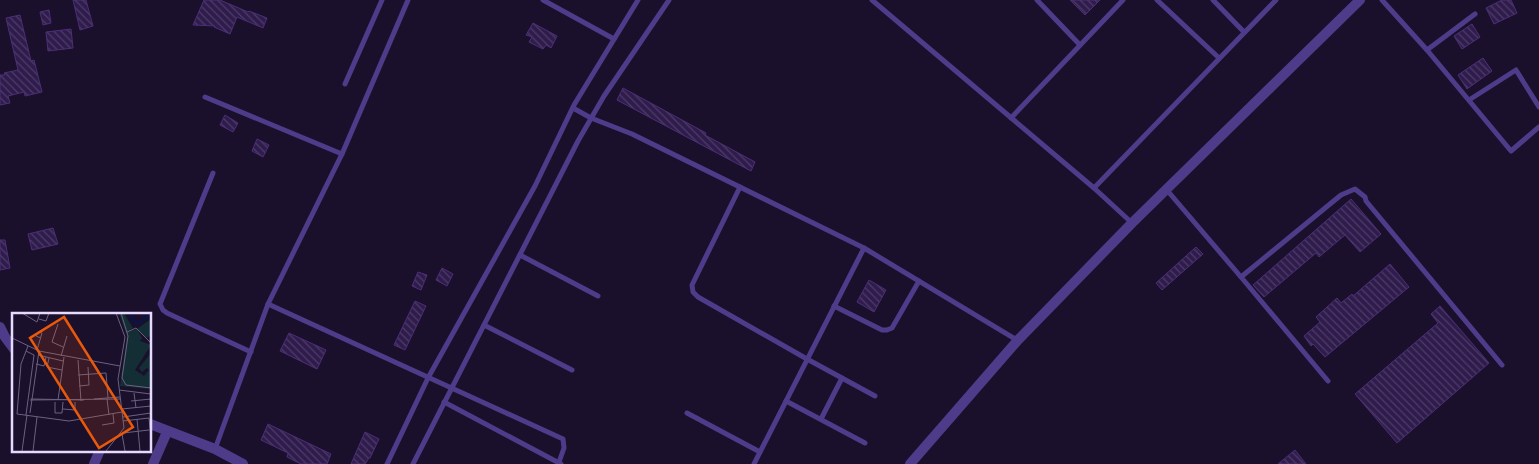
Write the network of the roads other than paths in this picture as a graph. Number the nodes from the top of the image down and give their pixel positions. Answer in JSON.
{"nodes":[{"id":1,"x":382,"y":0,"type":"edge"},
{"id":2,"x":408,"y":0,"type":"edge"},
{"id":3,"x":543,"y":0,"type":"edge"},
{"id":4,"x":638,"y":0,"type":"edge"},
{"id":5,"x":669,"y":0,"type":"edge"},
{"id":6,"x":872,"y":0,"type":"edge"},
{"id":7,"x":1038,"y":0,"type":"edge"},
{"id":8,"x":1123,"y":0,"type":"edge"},
{"id":9,"x":1157,"y":0,"type":"edge"},
{"id":10,"x":1213,"y":0,"type":"edge"},
{"id":11,"x":1276,"y":0,"type":"edge"},
{"id":12,"x":1382,"y":0,"type":"edge"},
{"id":13,"x":1357,"y":1,"type":"edge"},
{"id":14,"x":1474,"y":14,"type":"dead end"},
{"id":15,"x":1244,"y":32,"type":"junction"},
{"id":16,"x":614,"y":39,"type":"junction"},
{"id":17,"x":1080,"y":45,"type":"junction"},
{"id":18,"x":1427,"y":50,"type":"junction"},
{"id":19,"x":1219,"y":58,"type":"junction"},
{"id":20,"x":345,"y":84,"type":"dead end"},
{"id":21,"x":205,"y":97,"type":"dead end"},
{"id":22,"x":1469,"y":100,"type":"junction"},
{"id":23,"x":1539,"y":107,"type":"edge"},
{"id":24,"x":573,"y":108,"type":"junction"},
{"id":25,"x":591,"y":118,"type":"junction"},
{"id":26,"x":1011,"y":118,"type":"junction"},
{"id":27,"x":1539,"y":127,"type":"edge"},
{"id":28,"x":342,"y":154,"type":"junction"},
{"id":29,"x":213,"y":172,"type":"dead end"},
{"id":30,"x":740,"y":188,"type":"junction"},
{"id":31,"x":1094,"y":188,"type":"junction"},
{"id":32,"x":1166,"y":189,"type":"junction"},
{"id":33,"x":1132,"y":222,"type":"junction"},
{"id":34,"x":864,"y":248,"type":"junction"},
{"id":35,"x":520,"y":255,"type":"junction"},
{"id":36,"x":1241,"y":277,"type":"junction"},
{"id":37,"x":919,"y":282,"type":"junction"},
{"id":38,"x":598,"y":296,"type":"dead end"},
{"id":39,"x":268,"y":304,"type":"junction"},
{"id":40,"x":834,"y":306,"type":"junction"},
{"id":41,"x":484,"y":325,"type":"junction"},
{"id":42,"x":0,"y":327,"type":"edge"},
{"id":43,"x":1018,"y":340,"type":"junction"},
{"id":44,"x":2,"y":341,"type":"edge"},
{"id":45,"x":251,"y":352,"type":"junction"},
{"id":46,"x":807,"y":359,"type":"junction"},
{"id":47,"x":1502,"y":365,"type":"dead end"},
{"id":48,"x":572,"y":370,"type":"dead end"},
{"id":49,"x":428,"y":378,"type":"junction"},
{"id":50,"x":842,"y":378,"type":"junction"},
{"id":51,"x":1328,"y":381,"type":"dead end"},
{"id":52,"x":451,"y":389,"type":"junction"},
{"id":53,"x":875,"y":396,"type":"dead end"},
{"id":54,"x":786,"y":401,"type":"junction"},
{"id":55,"x":444,"y":402,"type":"junction"},
{"id":56,"x":687,"y":413,"type":"dead end"},
{"id":57,"x":821,"y":419,"type":"junction"},
{"id":58,"x":151,"y":424,"type":"edge"},
{"id":59,"x":167,"y":432,"type":"junction"},
{"id":60,"x":865,"y":443,"type":"dead end"},
{"id":61,"x":215,"y":449,"type":"junction"},
{"id":62,"x":99,"y":452,"type":"edge"},
{"id":63,"x":760,"y":452,"type":"junction"},
{"id":64,"x":560,"y":463,"type":"edge"},
{"id":65,"x":94,"y":464,"type":"edge"},
{"id":66,"x":153,"y":464,"type":"edge"},
{"id":67,"x":243,"y":464,"type":"edge"},
{"id":68,"x":387,"y":464,"type":"edge"},
{"id":69,"x":413,"y":464,"type":"edge"},
{"id":70,"x":754,"y":464,"type":"edge"},
{"id":71,"x":910,"y":464,"type":"edge"}],
"edges":[{"from":1,"to":20,"type":"lane"},
{"from":2,"to":28,"type":"lane"},
{"from":3,"to":16,"type":"lane"},
{"from":4,"to":16,"type":"lane"},
{"from":5,"to":25,"type":"lane"},
{"from":6,"to":26,"type":"lane"},
{"from":7,"to":17,"type":"lane"},
{"from":8,"to":17,"type":"lane"},
{"from":9,"to":19,"type":"lane"},
{"from":10,"to":15,"type":"lane"},
{"from":11,"to":15,"type":"lane"},
{"from":12,"to":18,"type":"lane"},
{"from":13,"to":32,"type":"street"},
{"from":14,"to":18,"type":"lane"},
{"from":15,"to":19,"type":"lane"},
{"from":16,"to":24,"type":"lane"},
{"from":17,"to":26,"type":"lane"},
{"from":18,"to":22,"type":"lane"},
{"from":19,"to":31,"type":"lane"},
{"from":21,"to":28,"type":"lane"},
{"from":22,"to":23,"type":"lane"},
{"from":22,"to":27,"type":"lane"},
{"from":24,"to":25,"type":"lane"},
{"from":24,"to":49,"type":"lane"},
{"from":25,"to":30,"type":"lane"},
{"from":25,"to":35,"type":"lane"},
{"from":26,"to":31,"type":"lane"},
{"from":28,"to":39,"type":"lane"},
{"from":29,"to":45,"type":"lane"},
{"from":30,"to":34,"type":"lane"},
{"from":30,"to":46,"type":"lane"},
{"from":31,"to":33,"type":"lane"},
{"from":32,"to":33,"type":"street"},
{"from":32,"to":36,"type":"lane"},
{"from":33,"to":43,"type":"street"},
{"from":34,"to":37,"type":"lane"},
{"from":34,"to":40,"type":"lane"},
{"from":35,"to":38,"type":"lane"},
{"from":35,"to":41,"type":"lane"},
{"from":36,"to":47,"type":"lane"},
{"from":36,"to":51,"type":"lane"},
{"from":37,"to":40,"type":"lane"},
{"from":37,"to":43,"type":"lane"},
{"from":39,"to":45,"type":"lane"},
{"from":39,"to":49,"type":"lane"},
{"from":40,"to":46,"type":"lane"},
{"from":41,"to":48,"type":"lane"},
{"from":41,"to":52,"type":"lane"},
{"from":42,"to":44,"type":"street"},
{"from":43,"to":71,"type":"street"},
{"from":45,"to":61,"type":"lane"},
{"from":46,"to":50,"type":"lane"},
{"from":46,"to":54,"type":"lane"},
{"from":49,"to":52,"type":"lane"},
{"from":49,"to":68,"type":"lane"},
{"from":50,"to":53,"type":"lane"},
{"from":50,"to":57,"type":"lane"},
{"from":52,"to":55,"type":"lane"},
{"from":52,"to":64,"type":"lane"},
{"from":54,"to":57,"type":"lane"},
{"from":54,"to":63,"type":"lane"},
{"from":55,"to":64,"type":"lane"},
{"from":55,"to":69,"type":"lane"},
{"from":56,"to":63,"type":"lane"},
{"from":57,"to":60,"type":"lane"},
{"from":58,"to":59,"type":"street"},
{"from":59,"to":61,"type":"street"},
{"from":59,"to":66,"type":"street"},
{"from":61,"to":67,"type":"street"},
{"from":62,"to":65,"type":"street"},
{"from":63,"to":70,"type":"lane"}]}
